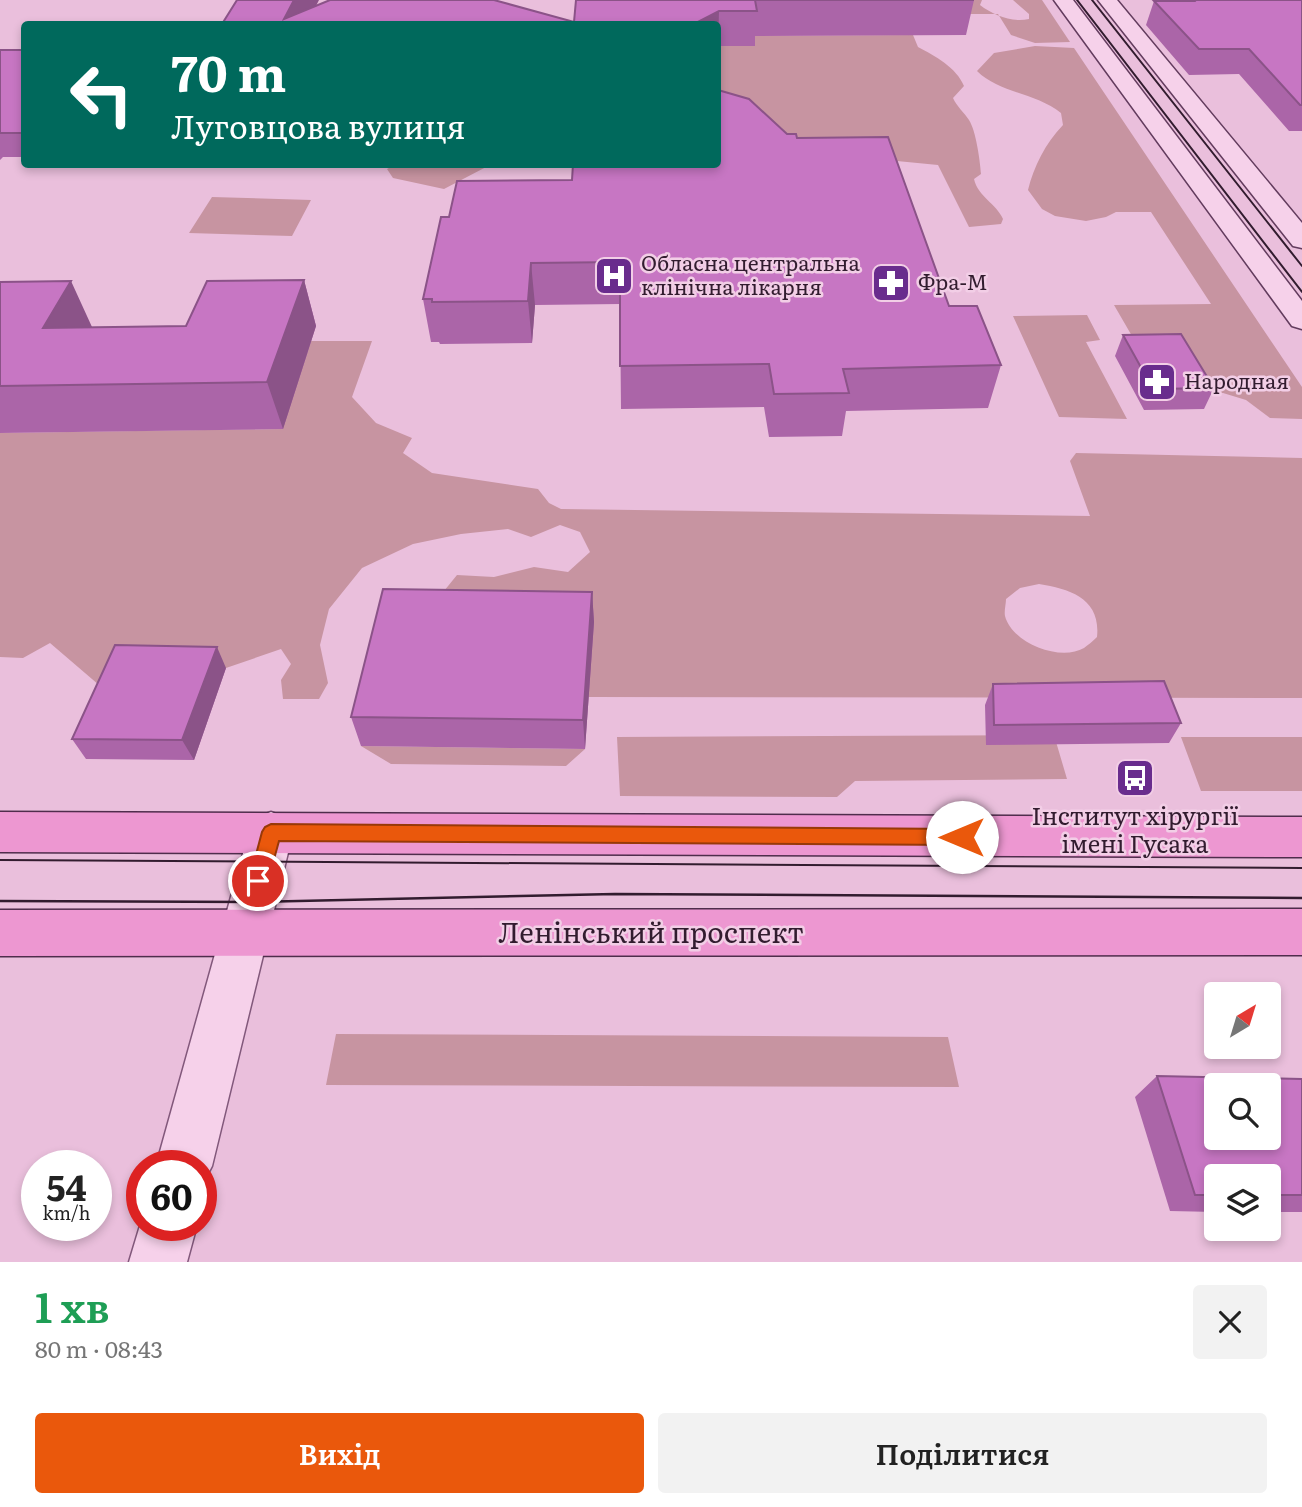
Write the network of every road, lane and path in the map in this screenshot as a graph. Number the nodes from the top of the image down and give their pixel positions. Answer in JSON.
{"nodes":[{"id":1,"x":1063,"y":0,"type":"edge"},
{"id":2,"x":1107,"y":0,"type":"edge"},
{"id":3,"x":1302,"y":240,"type":"edge"},
{"id":4,"x":1302,"y":320,"type":"edge"},
{"id":5,"x":0,"y":832,"type":"edge"},
{"id":6,"x":271,"y":832,"type":"junction"},
{"id":7,"x":1302,"y":837,"type":"edge"},
{"id":8,"x":1302,"y":932,"type":"edge"},
{"id":9,"x":0,"y":933,"type":"edge"},
{"id":10,"x":245,"y":933,"type":"junction"},
{"id":11,"x":188,"y":1150,"type":"edge"},
{"id":12,"x":164,"y":1241,"type":"edge"},
{"id":13,"x":158,"y":1262,"type":"edge"}],
"edges":[{"from":1,"to":4,"type":"street"},
{"from":2,"to":3,"type":"street"},
{"from":5,"to":6,"type":"main road"},
{"from":6,"to":7,"type":"main road"},
{"from":6,"to":10,"type":"street"},
{"from":8,"to":10,"type":"main road","name":"Ленінський проспект"},
{"from":9,"to":10,"type":"main road","name":"Ленінський проспект"},
{"from":10,"to":11,"type":"street"},
{"from":12,"to":13,"type":"street"}]}
